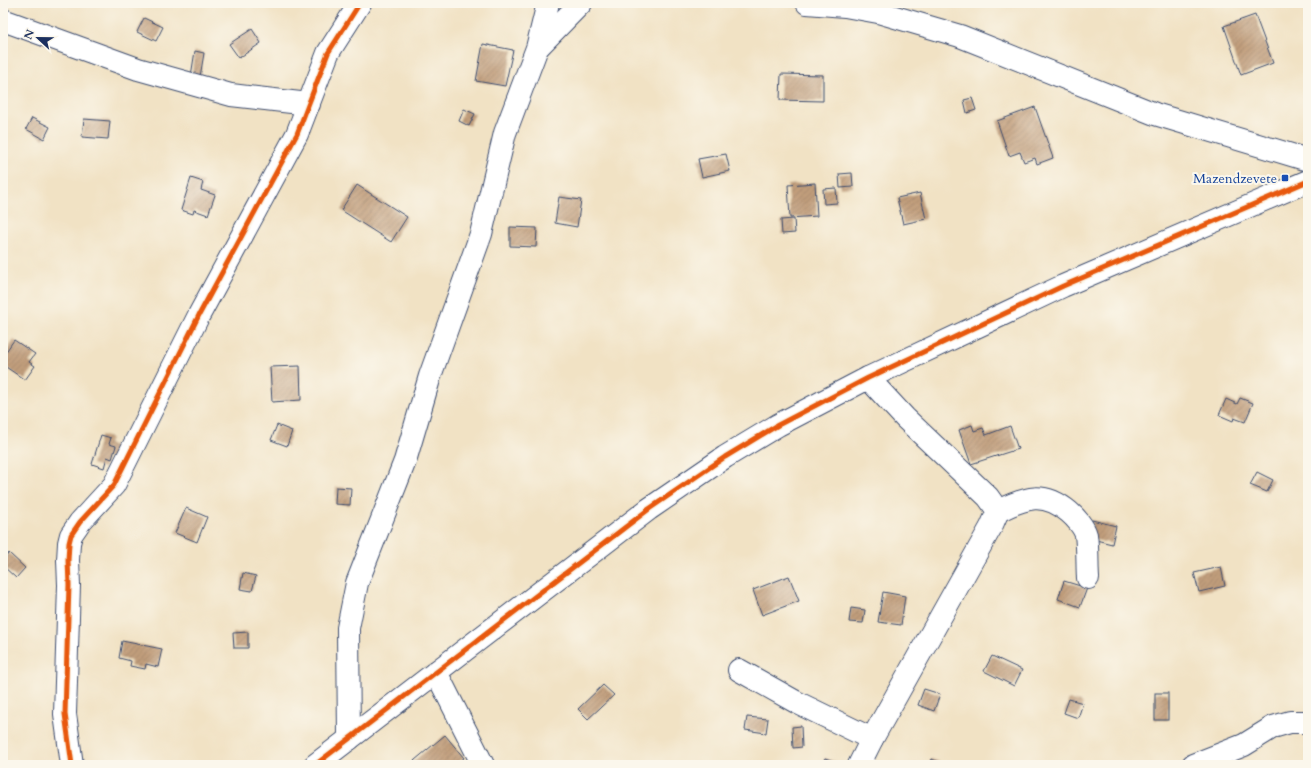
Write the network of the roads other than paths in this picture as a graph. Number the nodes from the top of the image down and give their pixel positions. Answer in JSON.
{"nodes":[{"id":1,"x":360,"y":3,"type":"edge"},
{"id":2,"x":548,"y":3,"type":"edge"},
{"id":3,"x":581,"y":3,"type":"edge"},
{"id":4,"x":807,"y":3,"type":"edge"},
{"id":5,"x":3,"y":20,"type":"edge"},
{"id":6,"x":537,"y":48,"type":"junction"},
{"id":7,"x":309,"y":104,"type":"junction"},
{"id":8,"x":1308,"y":160,"type":"edge"},
{"id":9,"x":1308,"y":181,"type":"edge"},
{"id":10,"x":868,"y":378,"type":"junction"},
{"id":11,"x":998,"y":511,"type":"junction"},
{"id":12,"x":1088,"y":578,"type":"dead end"},
{"id":13,"x":739,"y":670,"type":"dead end"},
{"id":14,"x":436,"y":672,"type":"junction"},
{"id":15,"x":1308,"y":722,"type":"edge"},
{"id":16,"x":349,"y":739,"type":"junction"},
{"id":17,"x":872,"y":739,"type":"junction"},
{"id":18,"x":72,"y":765,"type":"edge"},
{"id":19,"x":315,"y":765,"type":"edge"},
{"id":20,"x":483,"y":765,"type":"edge"},
{"id":21,"x":859,"y":765,"type":"edge"},
{"id":22,"x":1193,"y":765,"type":"edge"}],
"edges":[{"from":1,"to":7,"type":"street"},
{"from":2,"to":6,"type":"street"},
{"from":3,"to":6,"type":"street"},
{"from":4,"to":8,"type":"street"},
{"from":5,"to":7,"type":"street"},
{"from":6,"to":16,"type":"street"},
{"from":7,"to":18,"type":"street"},
{"from":9,"to":10,"type":"street"},
{"from":10,"to":11,"type":"street"},
{"from":10,"to":14,"type":"street"},
{"from":11,"to":12,"type":"street"},
{"from":11,"to":17,"type":"street"},
{"from":13,"to":17,"type":"street"},
{"from":14,"to":16,"type":"street"},
{"from":14,"to":20,"type":"street"},
{"from":15,"to":22,"type":"street"},
{"from":16,"to":19,"type":"street"},
{"from":17,"to":21,"type":"street"}]}
